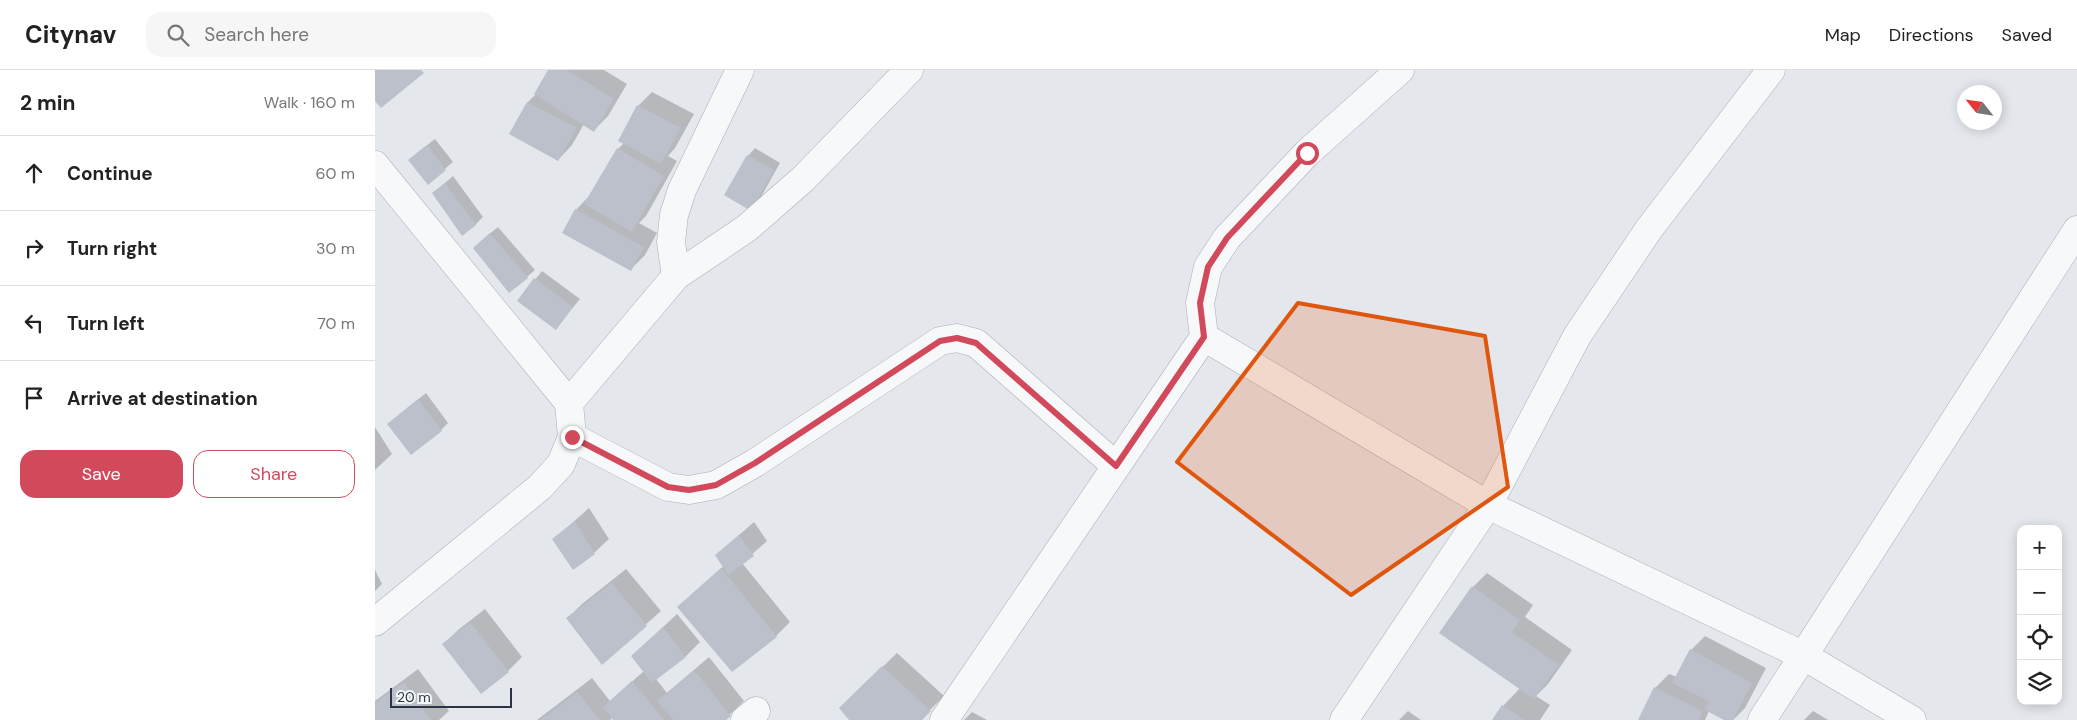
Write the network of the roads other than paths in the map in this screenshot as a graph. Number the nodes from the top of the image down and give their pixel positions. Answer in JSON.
{"nodes":[{"id":1,"x":740,"y":70,"type":"edge"},
{"id":2,"x":909,"y":70,"type":"edge"},
{"id":3,"x":1400,"y":70,"type":"edge"},
{"id":4,"x":1771,"y":70,"type":"edge"},
{"id":5,"x":381,"y":182,"type":"edge"},
{"id":6,"x":2077,"y":230,"type":"edge"},
{"id":7,"x":676,"y":276,"type":"junction"},
{"id":8,"x":1204,"y":337,"type":"junction"},
{"id":9,"x":569,"y":403,"type":"junction"},
{"id":10,"x":572,"y":437,"type":"junction"},
{"id":11,"x":1116,"y":466,"type":"junction"},
{"id":12,"x":1488,"y":505,"type":"junction"},
{"id":13,"x":375,"y":622,"type":"edge"},
{"id":14,"x":1804,"y":656,"type":"junction"},
{"id":15,"x":944,"y":720,"type":"edge"},
{"id":16,"x":1344,"y":720,"type":"edge"},
{"id":17,"x":1762,"y":720,"type":"edge"},
{"id":18,"x":1912,"y":720,"type":"edge"}],
"edges":[{"from":1,"to":7,"type":"street"},
{"from":2,"to":7,"type":"street"},
{"from":3,"to":8,"type":"street"},
{"from":4,"to":12,"type":"street"},
{"from":5,"to":9,"type":"street"},
{"from":6,"to":14,"type":"street"},
{"from":7,"to":9,"type":"street"},
{"from":8,"to":11,"type":"street"},
{"from":8,"to":12,"type":"street"},
{"from":9,"to":10,"type":"street"},
{"from":10,"to":11,"type":"street"},
{"from":10,"to":13,"type":"street"},
{"from":11,"to":15,"type":"street"},
{"from":12,"to":14,"type":"street"},
{"from":12,"to":16,"type":"street"},
{"from":14,"to":17,"type":"street"},
{"from":14,"to":18,"type":"street"}]}
